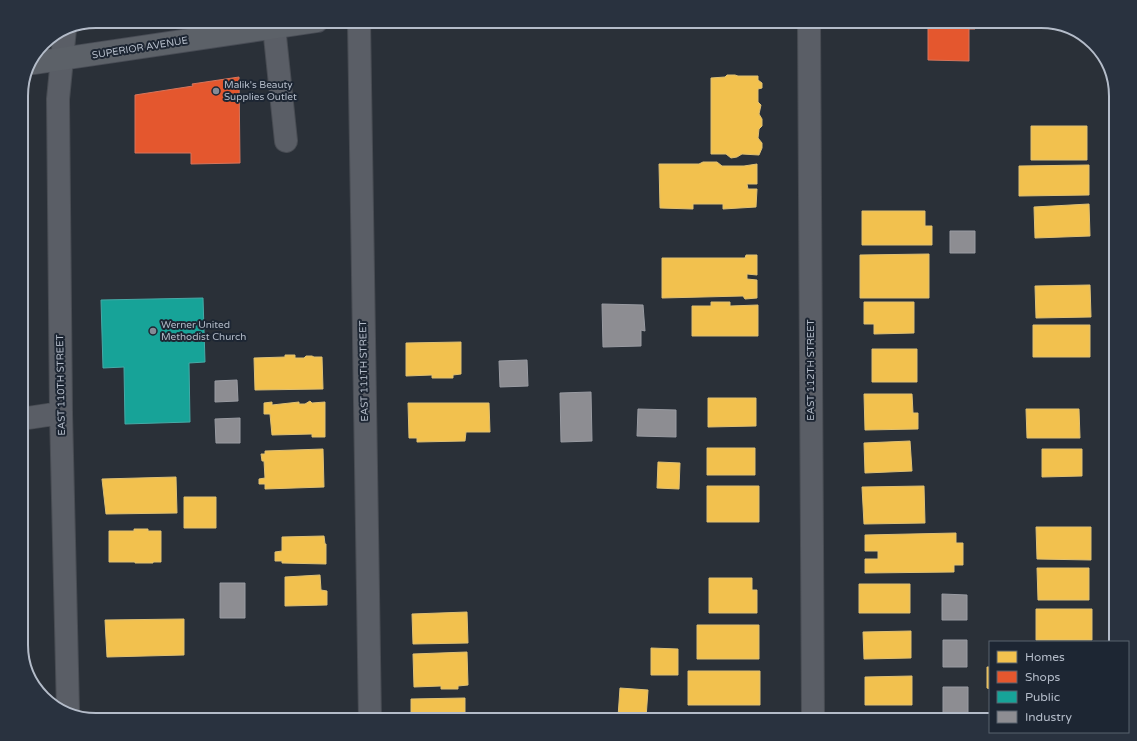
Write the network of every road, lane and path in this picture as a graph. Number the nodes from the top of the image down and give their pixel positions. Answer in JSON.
{"nodes":[{"id":1,"x":240,"y":28,"type":"edge"},
{"id":2,"x":274,"y":28,"type":"edge"},
{"id":3,"x":359,"y":28,"type":"edge"},
{"id":4,"x":809,"y":28,"type":"edge"},
{"id":5,"x":207,"y":29,"type":"edge"},
{"id":6,"x":64,"y":36,"type":"edge"},
{"id":7,"x":62,"y":59,"type":"junction"},
{"id":8,"x":37,"y":63,"type":"edge"},
{"id":9,"x":286,"y":141,"type":"dead end"},
{"id":10,"x":61,"y":413,"type":"junction"},
{"id":11,"x":28,"y":418,"type":"edge"},
{"id":12,"x":68,"y":707,"type":"edge"},
{"id":13,"x":370,"y":713,"type":"edge"},
{"id":14,"x":813,"y":713,"type":"edge"}],
"edges":[{"from":1,"to":5,"type":"main road","name":"SUPERIOR AVENUE"},
{"from":2,"to":9,"type":"street"},
{"from":3,"to":13,"type":"street","name":"EAST 111TH STREET"},
{"from":4,"to":14,"type":"street","name":"EAST 112TH STREET"},
{"from":5,"to":7,"type":"main road","name":"SUPERIOR AVENUE"},
{"from":6,"to":7,"type":"street","name":"EAST 110TH STREET"},
{"from":7,"to":8,"type":"main road","name":"SUPERIOR AVENUE"},
{"from":7,"to":10,"type":"street","name":"EAST 110TH STREET"},
{"from":10,"to":11,"type":"street"},
{"from":10,"to":12,"type":"street","name":"EAST 110TH STREET"}]}
